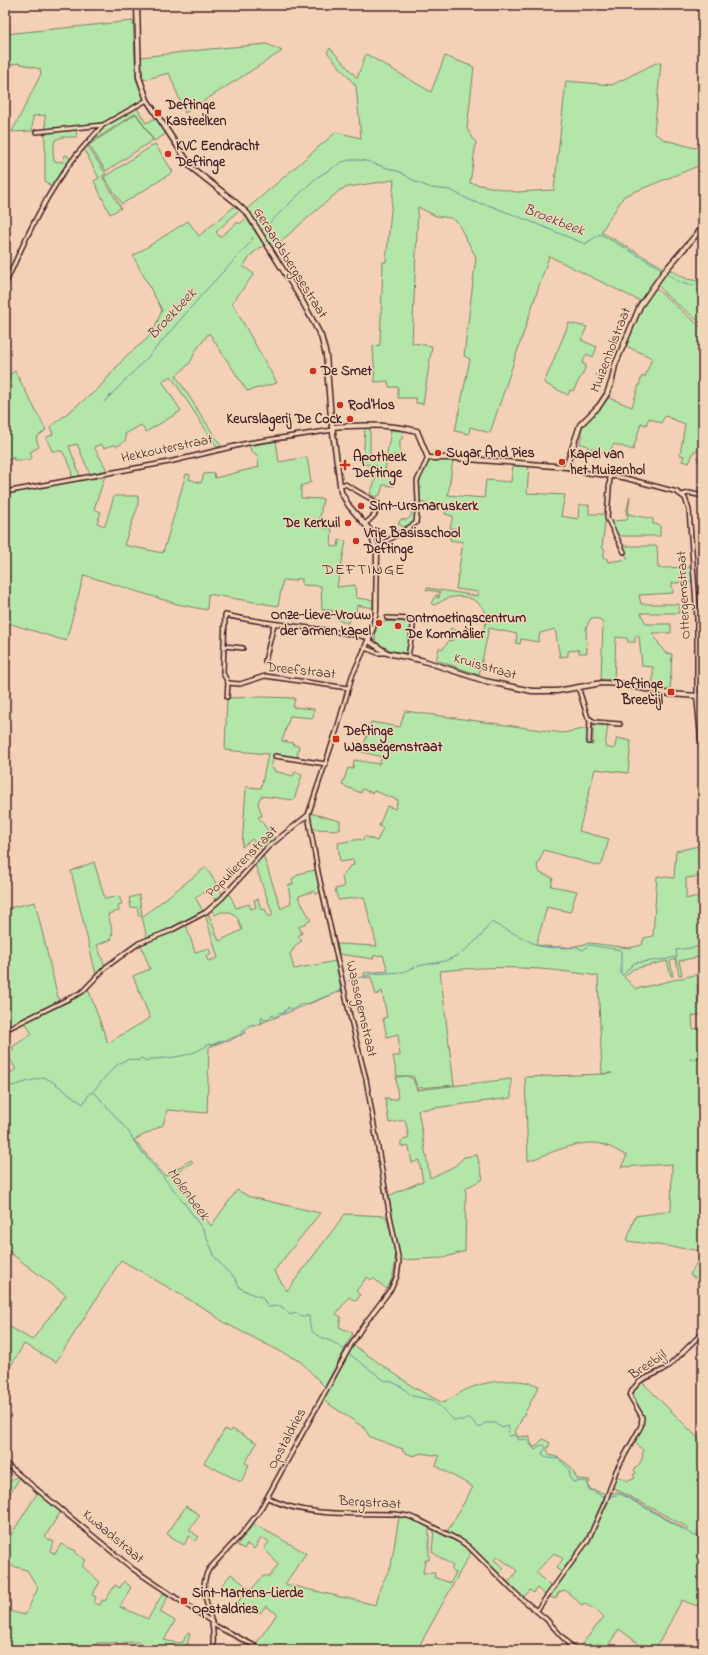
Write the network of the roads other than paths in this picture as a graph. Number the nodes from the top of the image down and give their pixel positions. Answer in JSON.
{"nodes":[{"id":1,"x":137,"y":5,"type":"edge"},
{"id":2,"x":147,"y":100,"type":"junction"},
{"id":3,"x":103,"y":125,"type":"junction"},
{"id":4,"x":36,"y":132,"type":"dead end"},
{"id":5,"x":703,"y":227,"type":"edge"},
{"id":6,"x":5,"y":285,"type":"edge"},
{"id":7,"x":333,"y":428,"type":"junction"},
{"id":8,"x":428,"y":458,"type":"junction"},
{"id":9,"x":566,"y":467,"type":"junction"},
{"id":10,"x":610,"y":476,"type":"junction"},
{"id":11,"x":340,"y":485,"type":"junction"},
{"id":12,"x":5,"y":492,"type":"edge"},
{"id":13,"x":682,"y":495,"type":"junction"},
{"id":14,"x":703,"y":496,"type":"edge"},
{"id":15,"x":366,"y":524,"type":"junction"},
{"id":16,"x":376,"y":548,"type":"junction"},
{"id":17,"x":624,"y":552,"type":"dead end"},
{"id":18,"x":387,"y":618,"type":"dead end"},
{"id":19,"x":274,"y":624,"type":"junction"},
{"id":20,"x":369,"y":640,"type":"junction"},
{"id":21,"x":224,"y":646,"type":"junction"},
{"id":22,"x":243,"y":648,"type":"dead end"},
{"id":23,"x":365,"y":648,"type":"junction"},
{"id":24,"x":387,"y":653,"type":"junction"},
{"id":25,"x":408,"y":657,"type":"junction"},
{"id":26,"x":265,"y":661,"type":"dead end"},
{"id":27,"x":228,"y":683,"type":"junction"},
{"id":28,"x":578,"y":687,"type":"junction"},
{"id":29,"x":348,"y":688,"type":"junction"},
{"id":30,"x":703,"y":695,"type":"edge"},
{"id":31,"x":697,"y":696,"type":"junction"},
{"id":32,"x":227,"y":697,"type":"dead end"},
{"id":33,"x":590,"y":719,"type":"junction"},
{"id":34,"x":620,"y":724,"type":"dead end"},
{"id":35,"x":589,"y":742,"type":"dead end"},
{"id":36,"x":276,"y":756,"type":"dead end"},
{"id":37,"x":703,"y":758,"type":"edge"},
{"id":38,"x":326,"y":764,"type":"junction"},
{"id":39,"x":308,"y":815,"type":"junction"},
{"id":40,"x":5,"y":1030,"type":"edge"},
{"id":41,"x":399,"y":1262,"type":"joint"},
{"id":42,"x":703,"y":1332,"type":"edge"},
{"id":43,"x":5,"y":1463,"type":"edge"},
{"id":44,"x":268,"y":1498,"type":"junction"},
{"id":45,"x":537,"y":1610,"type":"junction"},
{"id":46,"x":212,"y":1623,"type":"junction"},
{"id":47,"x":254,"y":1646,"type":"dead end"},
{"id":48,"x":213,"y":1650,"type":"edge"},
{"id":49,"x":574,"y":1650,"type":"edge"}],
"edges":[{"from":1,"to":2,"type":"street","name":"Geraardsbergsestraat"},
{"from":2,"to":3,"type":"street"},
{"from":2,"to":7,"type":"street","name":"Geraardsbergsestraat"},
{"from":3,"to":4,"type":"street"},
{"from":3,"to":6,"type":"street"},
{"from":5,"to":9,"type":"street","name":"Muizenholstraat"},
{"from":7,"to":8,"type":"street"},
{"from":7,"to":11,"type":"street","name":"Geraardsbergsestraat"},
{"from":7,"to":12,"type":"street","name":"Hekkouterstraat"},
{"from":8,"to":9,"type":"street"},
{"from":8,"to":16,"type":"street"},
{"from":9,"to":10,"type":"street"},
{"from":10,"to":13,"type":"street"},
{"from":10,"to":17,"type":"street"},
{"from":11,"to":15,"type":"street","name":"Geraardsbergsestraat"},
{"from":11,"to":15,"type":"street"},
{"from":13,"to":14,"type":"street"},
{"from":13,"to":31,"type":"street","name":"Ottergemstraat"},
{"from":15,"to":16,"type":"street","name":"Geraardsbergsestraat"},
{"from":16,"to":20,"type":"street"},
{"from":18,"to":25,"type":"street"},
{"from":19,"to":20,"type":"street"},
{"from":19,"to":21,"type":"street"},
{"from":19,"to":26,"type":"street","name":"Dreefstraat"},
{"from":20,"to":23,"type":"street"},
{"from":20,"to":24,"type":"street","name":"Kruisstraat"},
{"from":21,"to":22,"type":"street"},
{"from":21,"to":27,"type":"street"},
{"from":23,"to":24,"type":"street","name":"Kruisstraat"},
{"from":23,"to":29,"type":"street","name":"Wassegemstraat"},
{"from":24,"to":25,"type":"street","name":"Kruisstraat"},
{"from":25,"to":28,"type":"street","name":"Kruisstraat"},
{"from":27,"to":29,"type":"street","name":"Dreefstraat"},
{"from":27,"to":32,"type":"street"},
{"from":28,"to":31,"type":"street","name":"Kruisstraat"},
{"from":28,"to":33,"type":"street"},
{"from":29,"to":38,"type":"street","name":"Wassegemstraat"},
{"from":30,"to":31,"type":"street"},
{"from":31,"to":37,"type":"street"},
{"from":33,"to":34,"type":"street"},
{"from":33,"to":35,"type":"street"},
{"from":36,"to":38,"type":"street"},
{"from":38,"to":39,"type":"street","name":"Wassegemstraat"},
{"from":39,"to":40,"type":"street","name":"Populierenstraat"},
{"from":39,"to":41,"type":"street","name":"Wassegemstraat"},
{"from":41,"to":44,"type":"street","name":"Opstaldries"},
{"from":42,"to":45,"type":"street","name":"Breebijl"},
{"from":43,"to":46,"type":"street","name":"Kwaadstraat"},
{"from":44,"to":45,"type":"street","name":"Bergstraat"},
{"from":44,"to":46,"type":"street","name":"Opstaldries"},
{"from":45,"to":49,"type":"street","name":"Bergstraat"},
{"from":46,"to":47,"type":"street"},
{"from":46,"to":48,"type":"street","name":"Opstaldries"}]}
